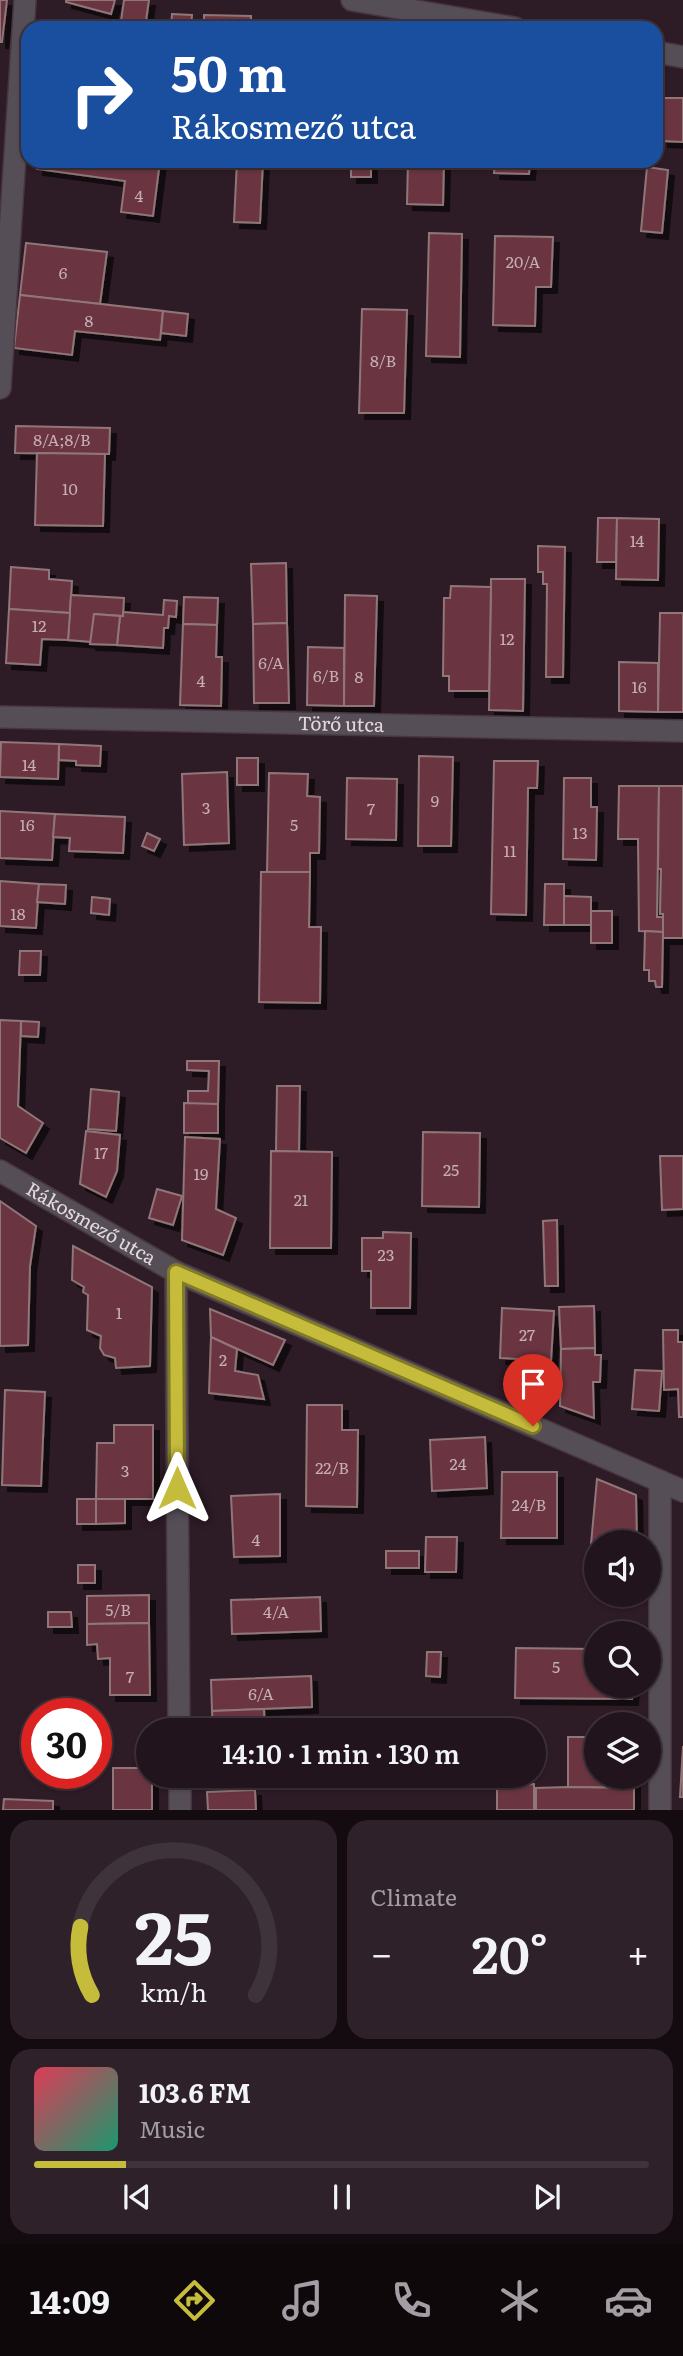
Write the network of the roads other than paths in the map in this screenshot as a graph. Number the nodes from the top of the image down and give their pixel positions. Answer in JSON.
{"nodes":[{"id":1,"x":25,"y":0,"type":"edge"},
{"id":2,"x":352,"y":0,"type":"edge"},
{"id":3,"x":24,"y":21,"type":"edge"},
{"id":4,"x":474,"y":21,"type":"edge"},
{"id":5,"x":663,"y":53,"type":"edge"},
{"id":6,"x":683,"y":57,"type":"edge"},
{"id":7,"x":21,"y":62,"type":"edge"},
{"id":8,"x":0,"y":388,"type":"edge"},
{"id":9,"x":0,"y":717,"type":"edge"},
{"id":10,"x":683,"y":731,"type":"edge"},
{"id":11,"x":0,"y":1171,"type":"edge"},
{"id":12,"x":176,"y":1272,"type":"junction"},
{"id":13,"x":660,"y":1481,"type":"junction"},
{"id":14,"x":683,"y":1491,"type":"edge"},
{"id":15,"x":179,"y":1718,"type":"edge"},
{"id":16,"x":180,"y":1788,"type":"edge"},
{"id":17,"x":180,"y":1810,"type":"edge"},
{"id":18,"x":660,"y":1810,"type":"edge"}],
"edges":[{"from":1,"to":3,"type":"street"},
{"from":2,"to":4,"type":"street"},
{"from":5,"to":6,"type":"street"},
{"from":7,"to":8,"type":"street"},
{"from":9,"to":10,"type":"street","name":"Törő utca"},
{"from":11,"to":12,"type":"street","name":"Rákosmező utca"},
{"from":12,"to":13,"type":"street","name":"Rákosmező utca"},
{"from":12,"to":15,"type":"street"},
{"from":13,"to":14,"type":"street","name":"Rákosmező utca"},
{"from":13,"to":18,"type":"street"},
{"from":16,"to":17,"type":"street"}]}
